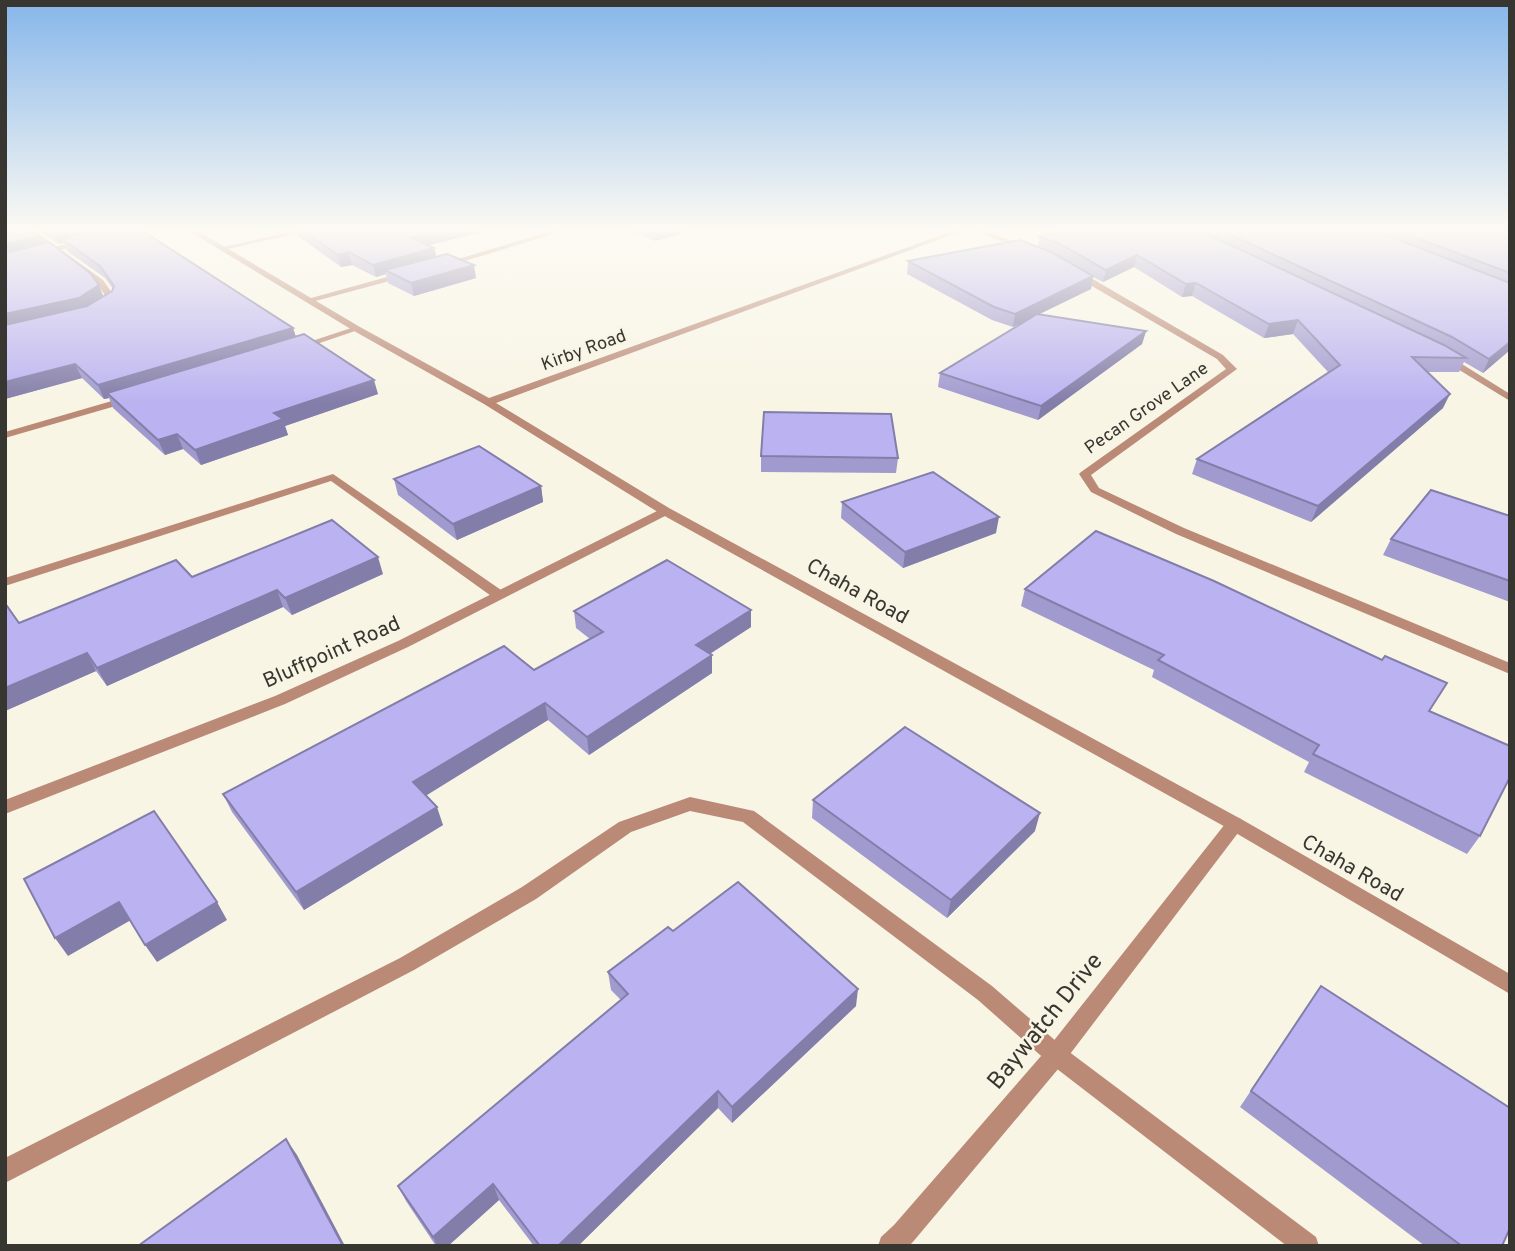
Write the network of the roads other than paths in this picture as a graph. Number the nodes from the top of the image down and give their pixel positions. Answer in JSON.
{"nodes":[{"id":1,"x":103,"y":286,"type":"edge"},
{"id":2,"x":286,"y":286,"type":"edge"},
{"id":3,"x":361,"y":286,"type":"edge"},
{"id":4,"x":808,"y":286,"type":"edge"},
{"id":5,"x":1098,"y":286,"type":"edge"},
{"id":6,"x":308,"y":300,"type":"junction"},
{"id":7,"x":89,"y":315,"type":"edge"},
{"id":8,"x":358,"y":329,"type":"junction"},
{"id":9,"x":291,"y":350,"type":"edge"},
{"id":10,"x":1442,"y":355,"type":"edge"},
{"id":11,"x":145,"y":394,"type":"edge"},
{"id":12,"x":1510,"y":398,"type":"edge"},
{"id":13,"x":488,"y":402,"type":"junction"},
{"id":14,"x":5,"y":435,"type":"edge"},
{"id":15,"x":665,"y":511,"type":"junction"},
{"id":16,"x":5,"y":582,"type":"edge"},
{"id":17,"x":499,"y":595,"type":"junction"},
{"id":18,"x":1510,"y":669,"type":"edge"},
{"id":19,"x":5,"y":807,"type":"edge"},
{"id":20,"x":1235,"y":824,"type":"junction"},
{"id":21,"x":1510,"y":985,"type":"edge"},
{"id":22,"x":1056,"y":1055,"type":"junction"},
{"id":23,"x":5,"y":1171,"type":"edge"},
{"id":24,"x":890,"y":1246,"type":"edge"},
{"id":25,"x":1307,"y":1246,"type":"edge"}],
"edges":[{"from":1,"to":7,"type":"street"},
{"from":2,"to":6,"type":"street","name":"Chaha Road"},
{"from":3,"to":6,"type":"street"},
{"from":4,"to":13,"type":"street","name":"Kirby Road"},
{"from":5,"to":18,"type":"street","name":"Pecan Grove Lane"},
{"from":6,"to":8,"type":"street","name":"Chaha Road"},
{"from":8,"to":9,"type":"street"},
{"from":8,"to":13,"type":"street","name":"Chaha Road"},
{"from":10,"to":12,"type":"street"},
{"from":11,"to":14,"type":"street"},
{"from":13,"to":15,"type":"street","name":"Chaha Road"},
{"from":15,"to":17,"type":"street","name":"Bluffpoint Road"},
{"from":15,"to":20,"type":"street","name":"Chaha Road"},
{"from":16,"to":17,"type":"street"},
{"from":17,"to":19,"type":"street","name":"Bluffpoint Road"},
{"from":20,"to":21,"type":"street","name":"Chaha Road"},
{"from":20,"to":22,"type":"street","name":"Baywatch Drive"},
{"from":22,"to":23,"type":"street"},
{"from":22,"to":24,"type":"street","name":"Baywatch Drive"},
{"from":22,"to":25,"type":"street"}]}
